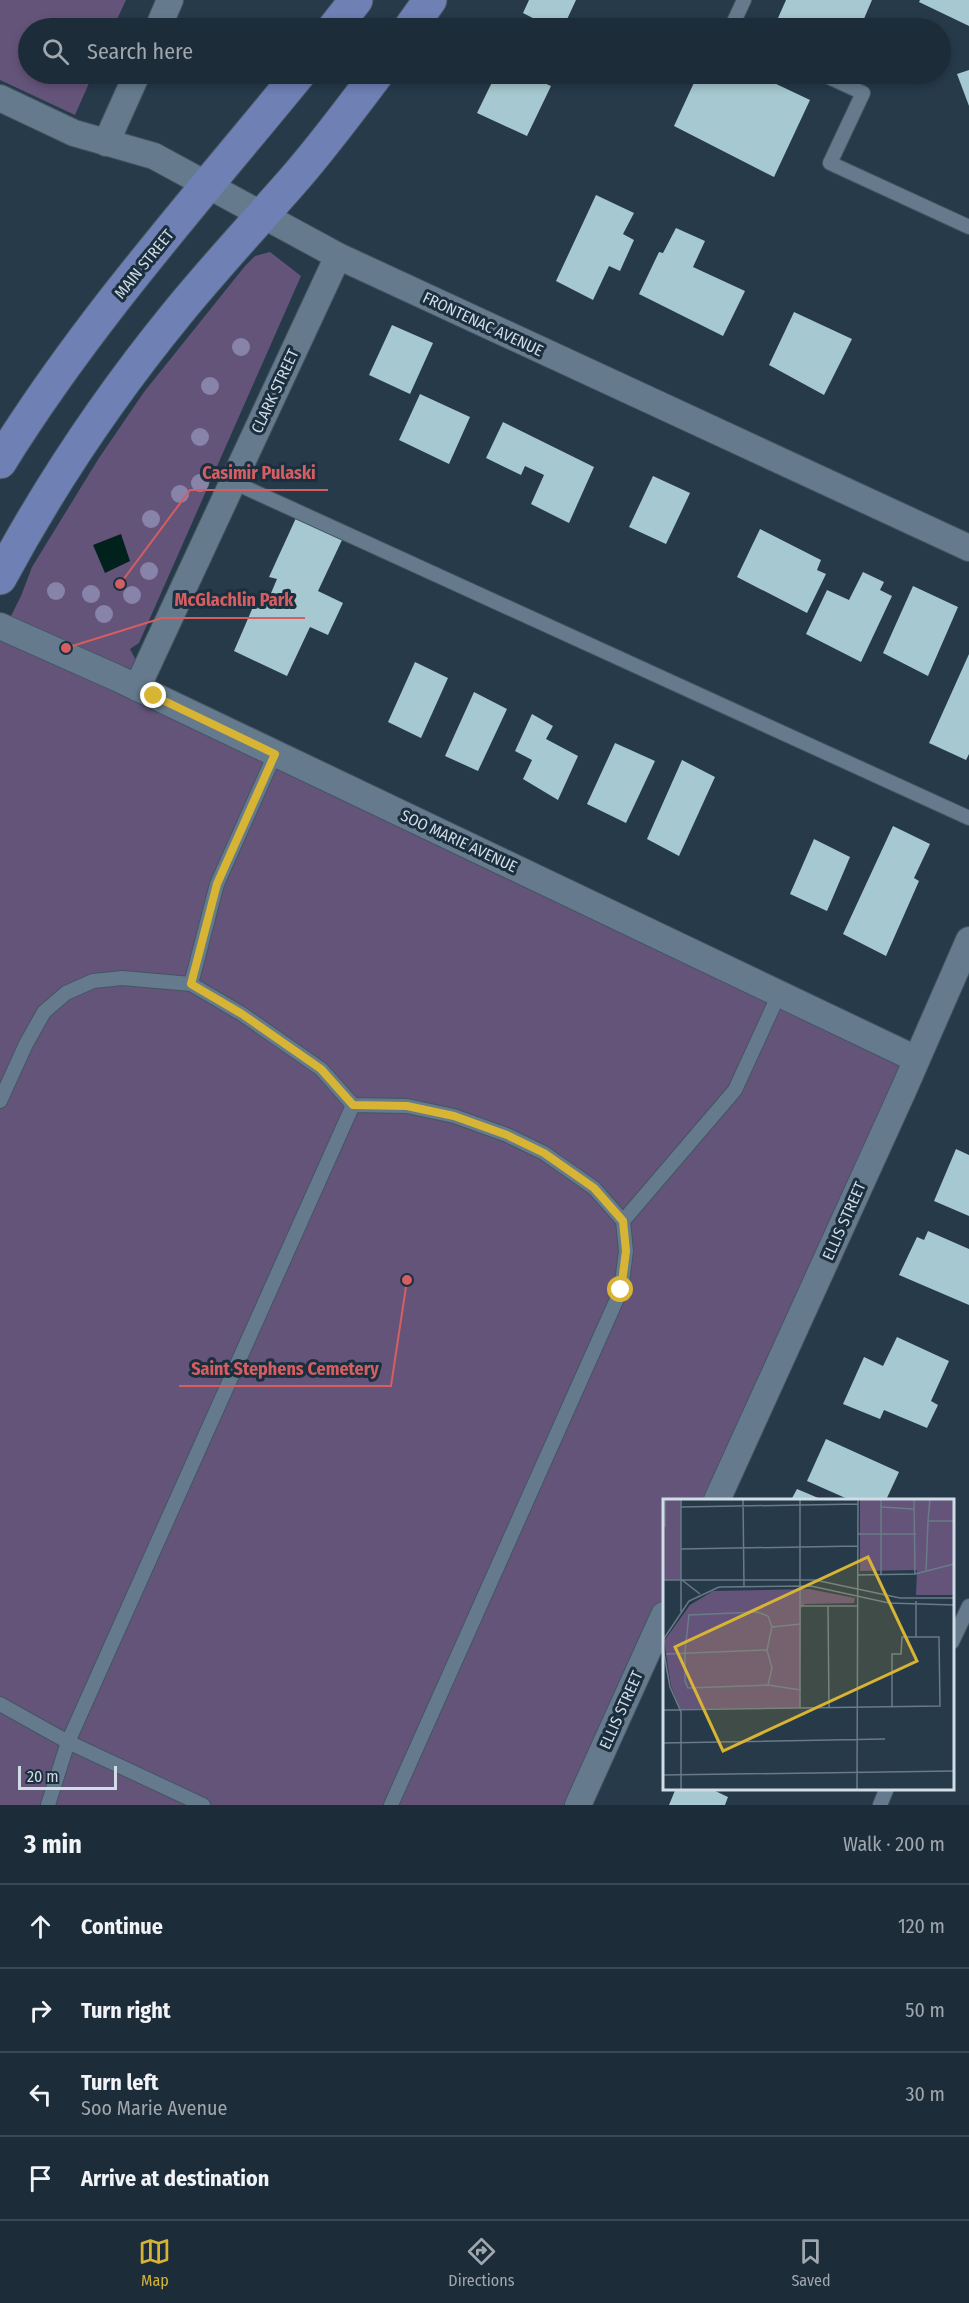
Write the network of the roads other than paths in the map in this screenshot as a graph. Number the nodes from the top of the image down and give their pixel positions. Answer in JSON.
{"nodes":[{"id":1,"x":170,"y":0,"type":"edge"},
{"id":2,"x":356,"y":0,"type":"edge"},
{"id":3,"x":430,"y":0,"type":"edge"},
{"id":4,"x":744,"y":0,"type":"edge"},
{"id":5,"x":162,"y":18,"type":"edge"},
{"id":6,"x":342,"y":18,"type":"edge"},
{"id":7,"x":417,"y":18,"type":"edge"},
{"id":8,"x":736,"y":18,"type":"edge"},
{"id":9,"x":133,"y":84,"type":"edge"},
{"id":10,"x":291,"y":84,"type":"edge"},
{"id":11,"x":369,"y":84,"type":"edge"},
{"id":12,"x":844,"y":84,"type":"edge"},
{"id":13,"x":0,"y":98,"type":"edge"},
{"id":14,"x":106,"y":143,"type":"junction"},
{"id":15,"x":209,"y":185,"type":"junction"},
{"id":16,"x":263,"y":214,"type":"junction"},
{"id":17,"x":969,"y":227,"type":"edge"},
{"id":18,"x":338,"y":256,"type":"junction"},
{"id":19,"x":0,"y":462,"type":"edge"},
{"id":20,"x":233,"y":482,"type":"junction"},
{"id":21,"x":969,"y":548,"type":"edge"},
{"id":22,"x":0,"y":578,"type":"edge"},
{"id":23,"x":0,"y":626,"type":"edge"},
{"id":24,"x":137,"y":688,"type":"junction"},
{"id":25,"x":275,"y":754,"type":"junction"},
{"id":26,"x":969,"y":818,"type":"edge"},
{"id":27,"x":969,"y":940,"type":"edge"},
{"id":28,"x":191,"y":984,"type":"junction"},
{"id":29,"x":779,"y":994,"type":"junction"},
{"id":30,"x":916,"y":1059,"type":"junction"},
{"id":31,"x":0,"y":1101,"type":"edge"},
{"id":32,"x":353,"y":1105,"type":"junction"},
{"id":33,"x":623,"y":1221,"type":"junction"},
{"id":34,"x":717,"y":1499,"type":"edge"},
{"id":35,"x":969,"y":1606,"type":"edge"},
{"id":36,"x":663,"y":1618,"type":"edge"},
{"id":37,"x":954,"y":1638,"type":"edge"},
{"id":38,"x":0,"y":1704,"type":"edge"},
{"id":39,"x":68,"y":1742,"type":"junction"},
{"id":40,"x":886,"y":1790,"type":"edge"},
{"id":41,"x":48,"y":1805,"type":"edge"},
{"id":42,"x":203,"y":1805,"type":"edge"},
{"id":43,"x":391,"y":1805,"type":"edge"},
{"id":44,"x":578,"y":1805,"type":"edge"},
{"id":45,"x":880,"y":1805,"type":"edge"}],
"edges":[{"from":1,"to":5,"type":"street"},
{"from":2,"to":6,"type":"main road"},
{"from":3,"to":7,"type":"main road"},
{"from":4,"to":8,"type":"lane"},
{"from":9,"to":14,"type":"street"},
{"from":10,"to":15,"type":"main road","name":"MAIN STREET"},
{"from":11,"to":16,"type":"main road"},
{"from":12,"to":17,"type":"lane"},
{"from":13,"to":14,"type":"street","name":"FRONTENAC AVENUE"},
{"from":14,"to":15,"type":"street","name":"FRONTENAC AVENUE"},
{"from":15,"to":16,"type":"street","name":"FRONTENAC AVENUE"},
{"from":15,"to":19,"type":"main road","name":"MAIN STREET"},
{"from":16,"to":18,"type":"street","name":"FRONTENAC AVENUE"},
{"from":16,"to":22,"type":"main road"},
{"from":18,"to":20,"type":"street","name":"CLARK STREET"},
{"from":18,"to":21,"type":"street","name":"FRONTENAC AVENUE"},
{"from":20,"to":24,"type":"street","name":"CLARK STREET"},
{"from":20,"to":26,"type":"lane"},
{"from":23,"to":24,"type":"street","name":"SOO MARIE AVENUE"},
{"from":24,"to":25,"type":"street","name":"SOO MARIE AVENUE"},
{"from":25,"to":28,"type":"lane"},
{"from":25,"to":29,"type":"street","name":"SOO MARIE AVENUE"},
{"from":27,"to":30,"type":"street","name":"ELLIS STREET"},
{"from":28,"to":31,"type":"lane"},
{"from":28,"to":32,"type":"lane"},
{"from":29,"to":30,"type":"street","name":"SOO MARIE AVENUE"},
{"from":29,"to":33,"type":"lane"},
{"from":30,"to":34,"type":"street","name":"ELLIS STREET"},
{"from":32,"to":33,"type":"lane"},
{"from":32,"to":39,"type":"lane"},
{"from":33,"to":43,"type":"lane"},
{"from":35,"to":37,"type":"lane"},
{"from":36,"to":44,"type":"street","name":"ELLIS STREET"},
{"from":38,"to":39,"type":"lane"},
{"from":39,"to":41,"type":"lane"},
{"from":39,"to":42,"type":"lane"},
{"from":40,"to":45,"type":"lane"}]}
